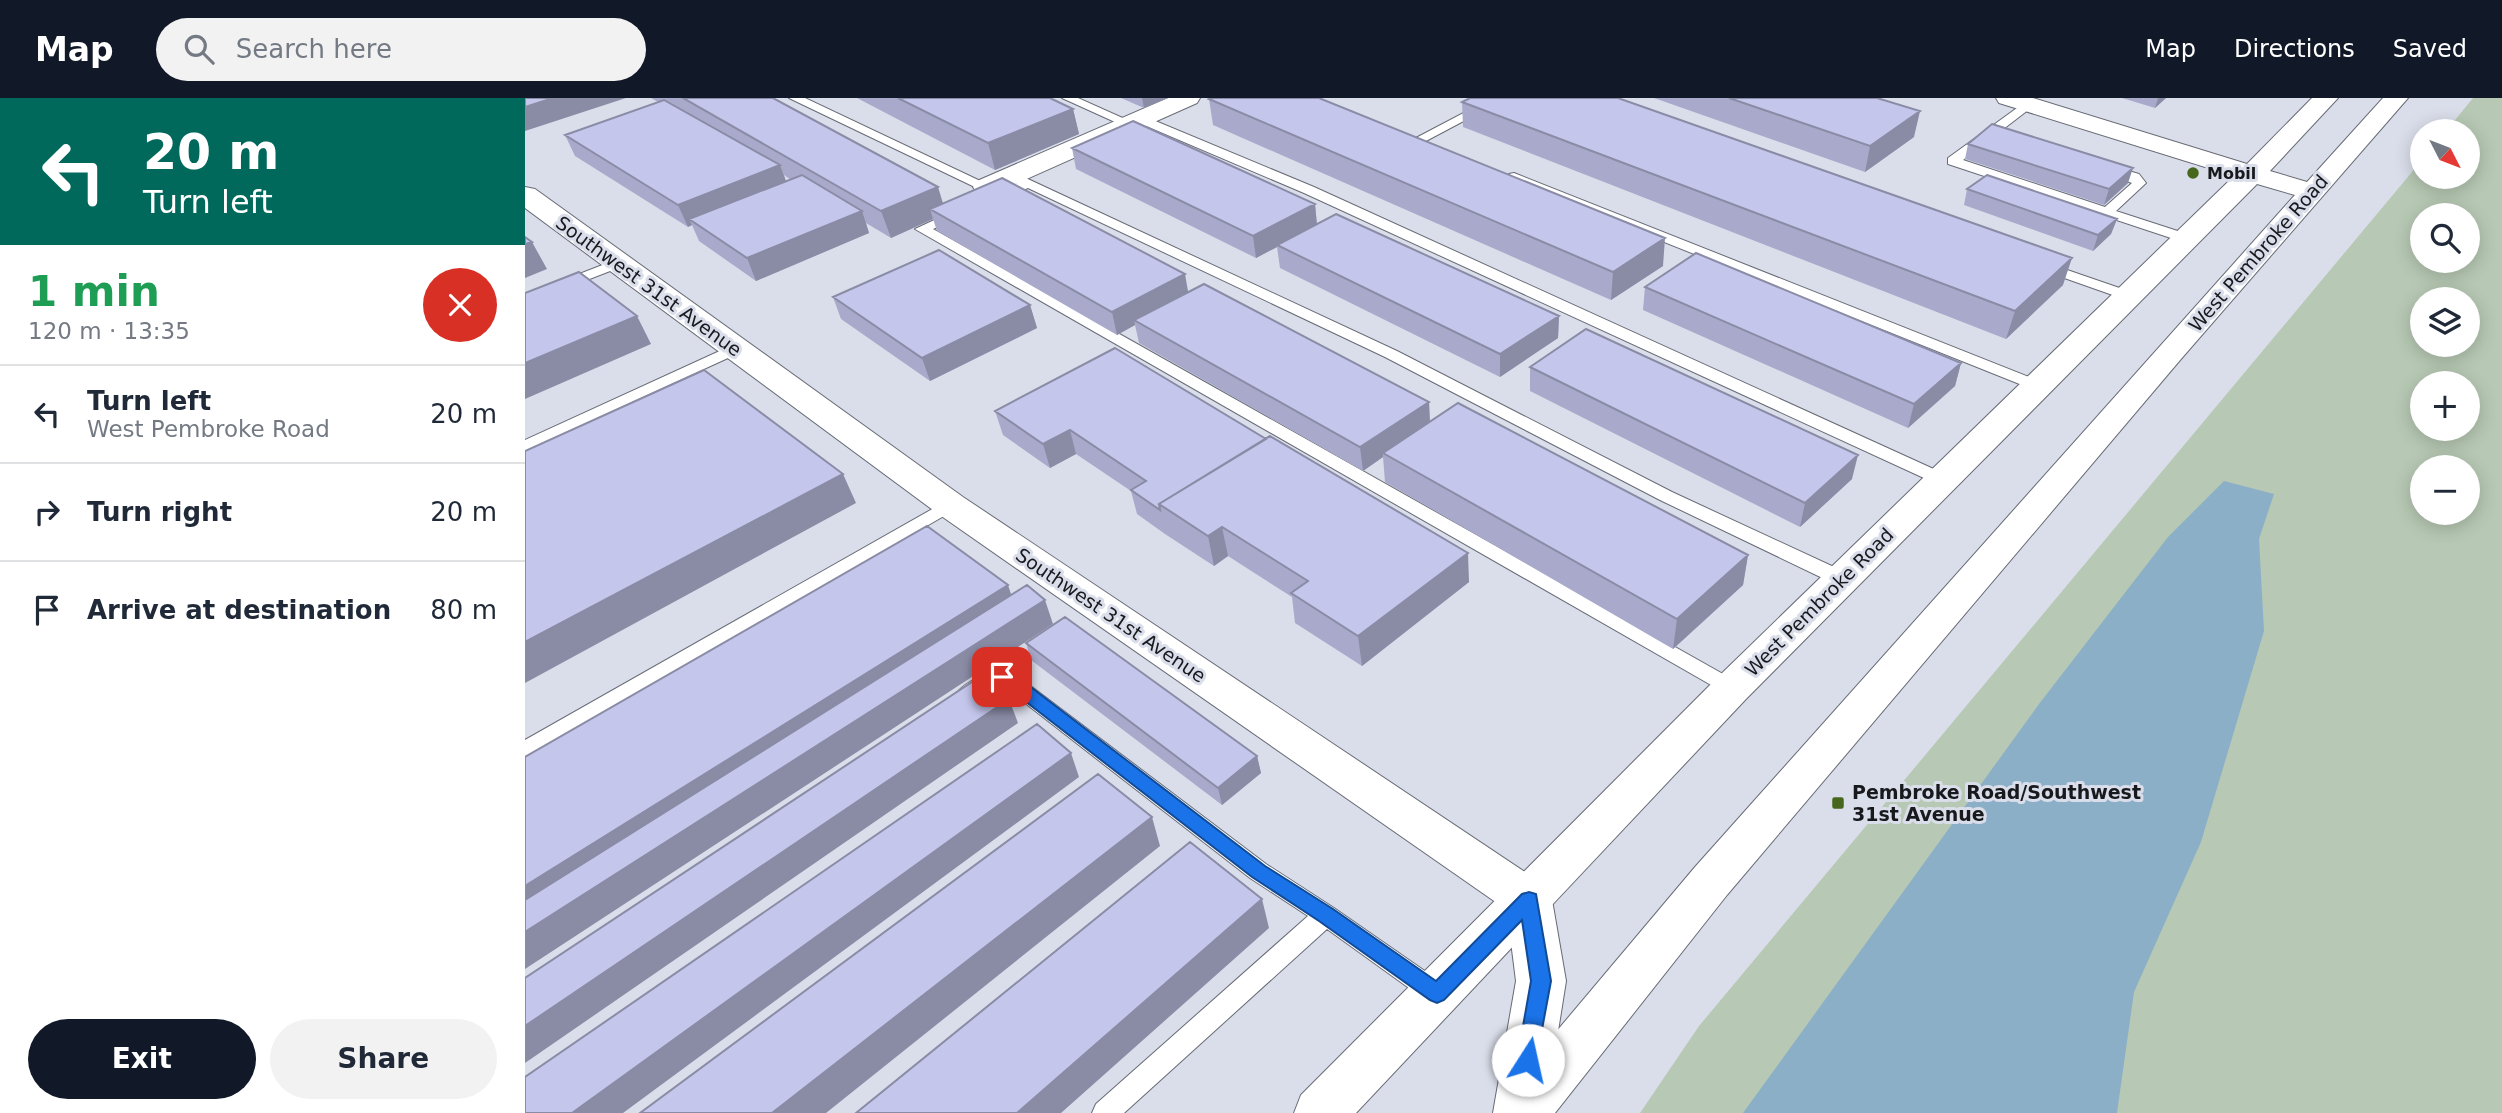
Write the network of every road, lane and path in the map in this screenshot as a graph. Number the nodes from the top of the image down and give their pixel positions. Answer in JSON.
{"nodes":[{"id":1,"x":795,"y":98,"type":"edge"},
{"id":2,"x":1069,"y":98,"type":"edge"},
{"id":3,"x":1188,"y":98,"type":"edge"},
{"id":4,"x":1501,"y":98,"type":"edge"},
{"id":5,"x":2326,"y":98,"type":"edge"},
{"id":6,"x":2396,"y":98,"type":"edge"},
{"id":7,"x":2018,"y":101,"type":"edge"},
{"id":8,"x":1135,"y":121,"type":"junction"},
{"id":9,"x":1420,"y":140,"type":"edge"},
{"id":10,"x":2095,"y":165,"type":"edge"},
{"id":11,"x":1497,"y":170,"type":"edge"},
{"id":12,"x":2252,"y":174,"type":"junction"},
{"id":13,"x":1020,"y":179,"type":"junction"},
{"id":14,"x":2312,"y":192,"type":"junction"},
{"id":15,"x":525,"y":195,"type":"edge"},
{"id":16,"x":978,"y":200,"type":"junction"},
{"id":17,"x":2107,"y":212,"type":"junction"},
{"id":18,"x":2188,"y":239,"type":"junction"},
{"id":19,"x":2025,"y":260,"type":"edge"},
{"id":20,"x":618,"y":263,"type":"junction"},
{"id":21,"x":2129,"y":296,"type":"junction"},
{"id":22,"x":525,"y":300,"type":"edge"},
{"id":23,"x":735,"y":349,"type":"junction"},
{"id":24,"x":2038,"y":386,"type":"junction"},
{"id":25,"x":525,"y":446,"type":"edge"},
{"id":26,"x":1943,"y":480,"type":"junction"},
{"id":27,"x":950,"y":505,"type":"junction"},
{"id":28,"x":1842,"y":579,"type":"junction"},
{"id":29,"x":1731,"y":688,"type":"junction"},
{"id":30,"x":944,"y":710,"type":"edge"},
{"id":31,"x":525,"y":750,"type":"edge"},
{"id":32,"x":1208,"y":833,"type":"junction"},
{"id":33,"x":1187,"y":850,"type":"edge"},
{"id":34,"x":1529,"y":900,"type":"junction"},
{"id":35,"x":1326,"y":915,"type":"junction"},
{"id":36,"x":1437,"y":994,"type":"junction"},
{"id":37,"x":1105,"y":1113,"type":"edge"},
{"id":38,"x":1320,"y":1113,"type":"edge"},
{"id":39,"x":1520,"y":1113,"type":"edge"}],
"edges":[{"from":1,"to":16,"type":"lane"},
{"from":2,"to":8,"type":"lane"},
{"from":3,"to":8,"type":"main road"},
{"from":4,"to":9,"type":"lane"},
{"from":5,"to":12,"type":"main road","name":"West Pembroke Road"},
{"from":6,"to":14,"type":"main road","name":"West Pembroke Road"},
{"from":7,"to":12,"type":"main road"},
{"from":7,"to":17,"type":"lane"},
{"from":8,"to":13,"type":"main road"},
{"from":8,"to":26,"type":"lane"},
{"from":10,"to":17,"type":"lane"},
{"from":11,"to":24,"type":"lane"},
{"from":12,"to":14,"type":"main road"},
{"from":12,"to":18,"type":"main road","name":"West Pembroke Road"},
{"from":13,"to":16,"type":"main road"},
{"from":13,"to":28,"type":"lane"},
{"from":14,"to":39,"type":"main road","name":"West Pembroke Road"},
{"from":15,"to":20,"type":"main road","name":"Southwest 31st Avenue"},
{"from":16,"to":29,"type":"lane"},
{"from":17,"to":18,"type":"lane"},
{"from":18,"to":21,"type":"main road","name":"West Pembroke Road"},
{"from":19,"to":21,"type":"lane"},
{"from":20,"to":22,"type":"lane"},
{"from":20,"to":23,"type":"main road","name":"Southwest 31st Avenue"},
{"from":21,"to":24,"type":"main road","name":"West Pembroke Road"},
{"from":23,"to":25,"type":"lane"},
{"from":23,"to":27,"type":"main road","name":"Southwest 31st Avenue"},
{"from":24,"to":26,"type":"main road","name":"West Pembroke Road"},
{"from":26,"to":28,"type":"main road","name":"West Pembroke Road"},
{"from":27,"to":31,"type":"lane"},
{"from":27,"to":34,"type":"main road","name":"Southwest 31st Avenue"},
{"from":28,"to":29,"type":"main road","name":"West Pembroke Road"},
{"from":29,"to":34,"type":"main road","name":"West Pembroke Road"},
{"from":30,"to":32,"type":"lane"},
{"from":32,"to":33,"type":"lane"},
{"from":32,"to":35,"type":"lane"},
{"from":34,"to":36,"type":"main road","name":"West Pembroke Road"},
{"from":34,"to":39,"type":"main road"},
{"from":35,"to":36,"type":"lane"},
{"from":35,"to":37,"type":"lane"},
{"from":36,"to":38,"type":"main road","name":"West Pembroke Road"}]}
